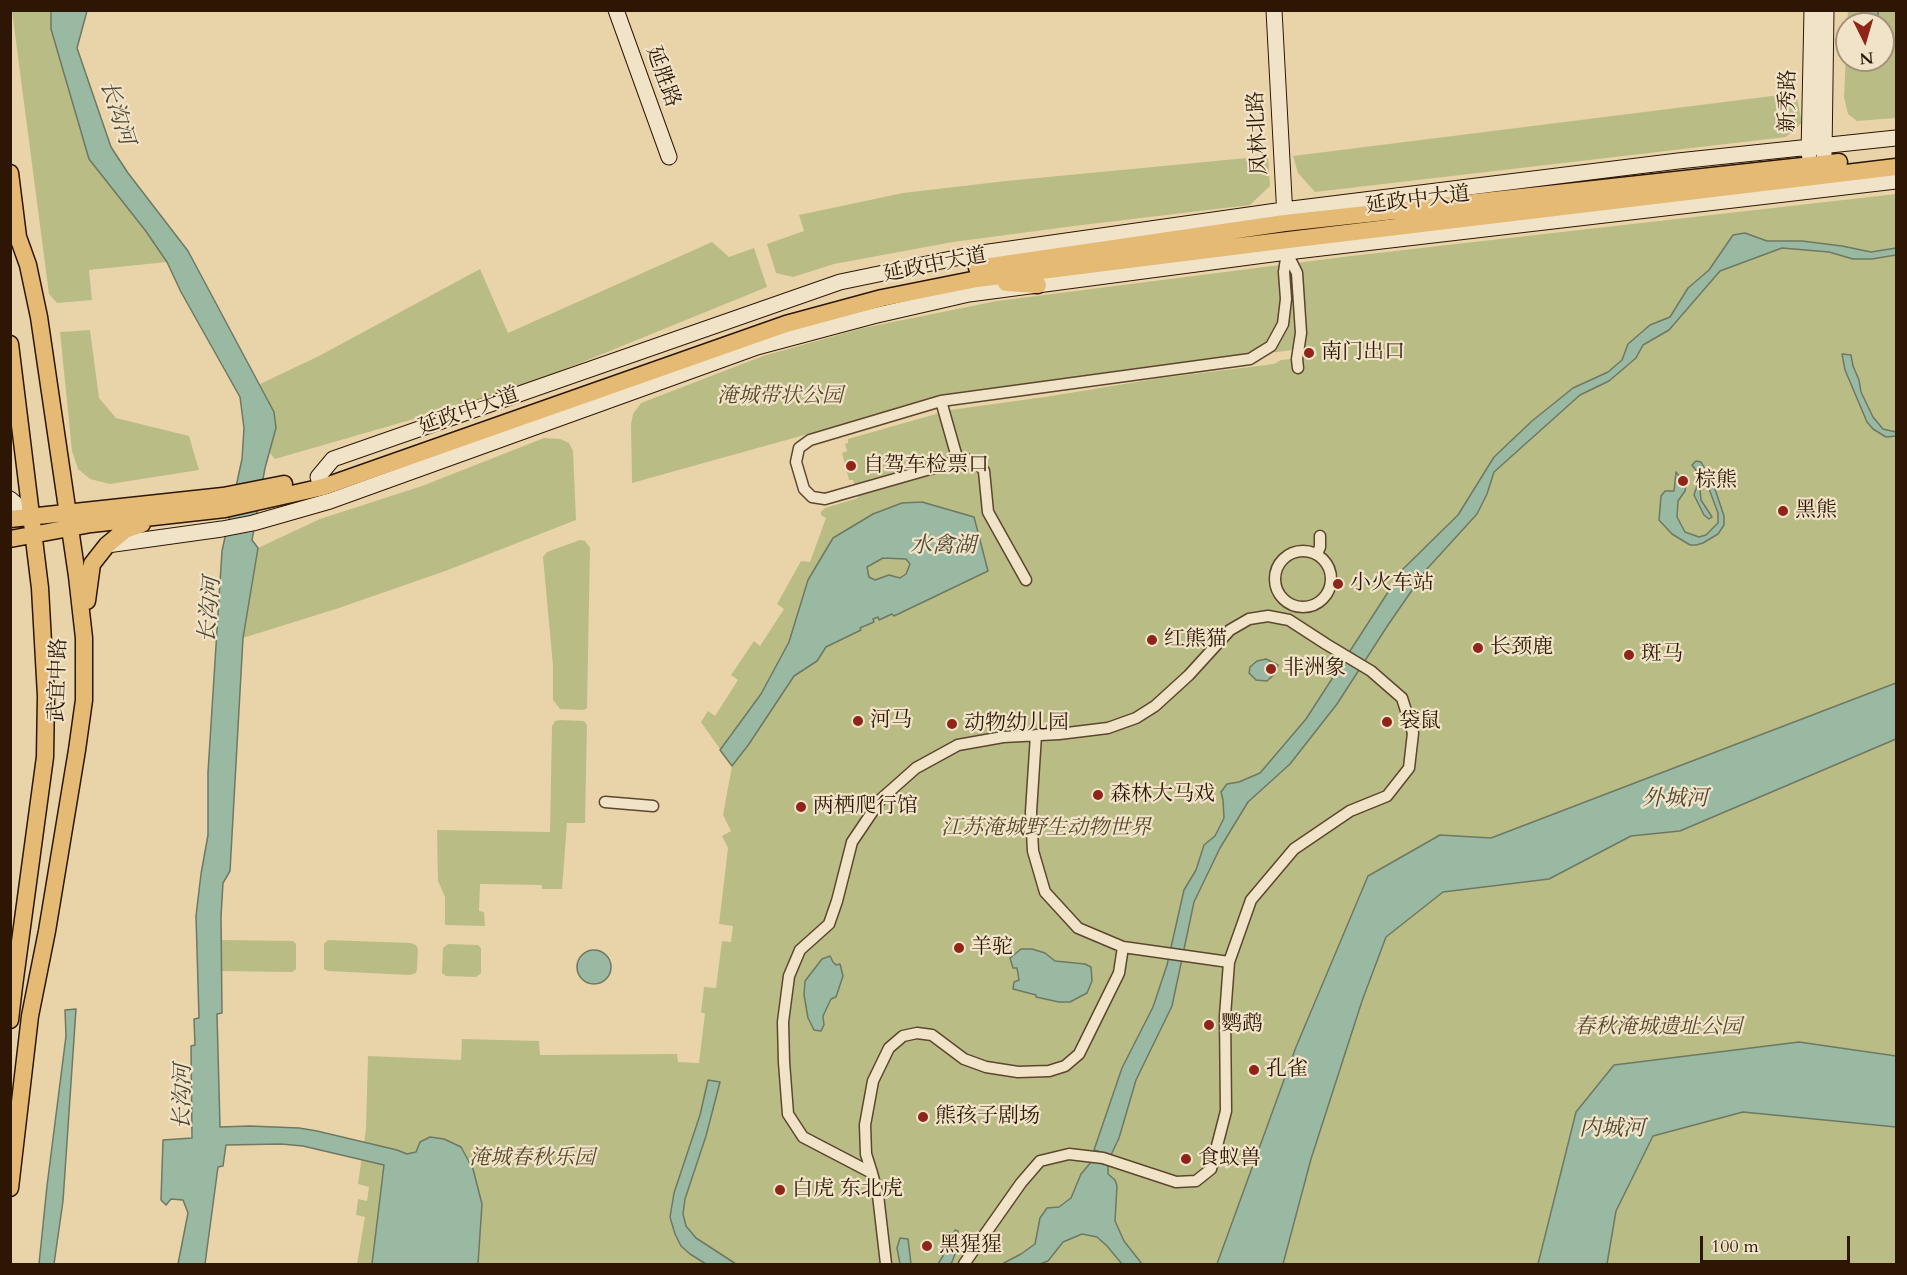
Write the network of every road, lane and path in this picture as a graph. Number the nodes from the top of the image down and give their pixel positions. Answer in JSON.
{"nodes":[{"id":1,"x":616,"y":10,"type":"edge"},
{"id":2,"x":1274,"y":10,"type":"edge"},
{"id":3,"x":1812,"y":10,"type":"edge"},
{"id":4,"x":1826,"y":10,"type":"edge"},
{"id":5,"x":1896,"y":138,"type":"edge"},
{"id":6,"x":1816,"y":146,"type":"junction"},
{"id":7,"x":1896,"y":155,"type":"edge"},
{"id":8,"x":669,"y":157,"type":"dead end"},
{"id":9,"x":1896,"y":166,"type":"edge"},
{"id":10,"x":10,"y":173,"type":"edge"},
{"id":11,"x":1816,"y":177,"type":"junction"},
{"id":12,"x":1896,"y":181,"type":"edge"},
{"id":13,"x":1286,"y":231,"type":"junction"},
{"id":14,"x":972,"y":280,"type":"junction"},
{"id":15,"x":1038,"y":285,"type":"junction"},
{"id":16,"x":10,"y":344,"type":"edge"},
{"id":17,"x":1298,"y":368,"type":"dead end"},
{"id":18,"x":941,"y":401,"type":"junction"},
{"id":19,"x":958,"y":461,"type":"junction"},
{"id":20,"x":321,"y":482,"type":"junction"},
{"id":21,"x":10,"y":499,"type":"edge"},
{"id":22,"x":224,"y":502,"type":"junction"},
{"id":23,"x":32,"y":518,"type":"junction"},
{"id":24,"x":159,"y":518,"type":"junction"},
{"id":25,"x":10,"y":519,"type":"edge"},
{"id":26,"x":68,"y":521,"type":"junction"},
{"id":27,"x":34,"y":535,"type":"junction"},
{"id":28,"x":1320,"y":536,"type":"dead end"},
{"id":29,"x":10,"y":540,"type":"edge"},
{"id":30,"x":107,"y":545,"type":"junction"},
{"id":31,"x":1317,"y":554,"type":"junction"},
{"id":32,"x":1026,"y":580,"type":"dead end"},
{"id":33,"x":1294,"y":606,"type":"junction"},
{"id":34,"x":1289,"y":620,"type":"junction"},
{"id":35,"x":84,"y":638,"type":"junction"},
{"id":36,"x":1035,"y":735,"type":"junction"},
{"id":37,"x":605,"y":802,"type":"dead end"},
{"id":38,"x":653,"y":806,"type":"dead end"},
{"id":39,"x":1123,"y":947,"type":"junction"},
{"id":40,"x":1228,"y":962,"type":"junction"},
{"id":41,"x":11,"y":1010,"type":"edge"},
{"id":42,"x":872,"y":1173,"type":"junction"},
{"id":43,"x":10,"y":1188,"type":"edge"},
{"id":44,"x":886,"y":1264,"type":"edge"},
{"id":45,"x":964,"y":1264,"type":"edge"}],
"edges":[{"from":1,"to":8,"type":"street","name":"延胜路"},
{"from":2,"to":13,"type":"street","name":"凤林北路"},
{"from":3,"to":6,"type":"street","name":"新秀路"},
{"from":4,"to":6,"type":"street","name":"新秀路"},
{"from":5,"to":6,"type":"street"},
{"from":6,"to":11,"type":"street","name":"新秀路"},
{"from":6,"to":13,"type":"street"},
{"from":7,"to":11,"type":"main road","name":"延政中大道"},
{"from":9,"to":11,"type":"main road","name":"延政中大道"},
{"from":10,"to":26,"type":"main road","name":"武宜中路"},
{"from":11,"to":12,"type":"street"},
{"from":11,"to":13,"type":"main road","name":"延政中大道"},
{"from":13,"to":14,"type":"main road","name":"延政中大道"},
{"from":13,"to":15,"type":"street"},
{"from":13,"to":17,"type":"street"},
{"from":13,"to":18,"type":"street"},
{"from":13,"to":20,"type":"main road","name":"延政中大道"},
{"from":14,"to":15,"type":"main road"},
{"from":14,"to":20,"type":"main road","name":"延政中大道"},
{"from":15,"to":30,"type":"street"},
{"from":16,"to":23,"type":"main road","name":"武宜中路"},
{"from":18,"to":19,"type":"street"},
{"from":18,"to":19,"type":"street"},
{"from":19,"to":32,"type":"street"},
{"from":20,"to":22,"type":"main road","name":"延政中大道"},
{"from":21,"to":23,"type":"street"},
{"from":22,"to":24,"type":"main road","name":"延政中大道"},
{"from":22,"to":26,"type":"main road","name":"延政中大道"},
{"from":23,"to":25,"type":"main road","name":"延政中大道"},
{"from":23,"to":26,"type":"main road","name":"延政中大道"},
{"from":23,"to":27,"type":"main road","name":"武宜中路"},
{"from":24,"to":26,"type":"main road","name":"延政中大道"},
{"from":24,"to":30,"type":"main road"},
{"from":26,"to":27,"type":"main road","name":"延政中大道"},
{"from":26,"to":35,"type":"main road","name":"武宜中路"},
{"from":27,"to":29,"type":"main road","name":"延政中大道"},
{"from":27,"to":41,"type":"main road","name":"武宜中路"},
{"from":28,"to":31,"type":"street"},
{"from":30,"to":35,"type":"main road"},
{"from":31,"to":33,"type":"street"},
{"from":31,"to":33,"type":"street"},
{"from":33,"to":34,"type":"street"},
{"from":34,"to":36,"type":"street"},
{"from":34,"to":40,"type":"street"},
{"from":35,"to":43,"type":"main road","name":"武宜中路"},
{"from":36,"to":39,"type":"street"},
{"from":36,"to":42,"type":"street"},
{"from":37,"to":38,"type":"street"},
{"from":39,"to":40,"type":"street"},
{"from":39,"to":42,"type":"street"},
{"from":40,"to":45,"type":"street"},
{"from":42,"to":44,"type":"street"}]}
